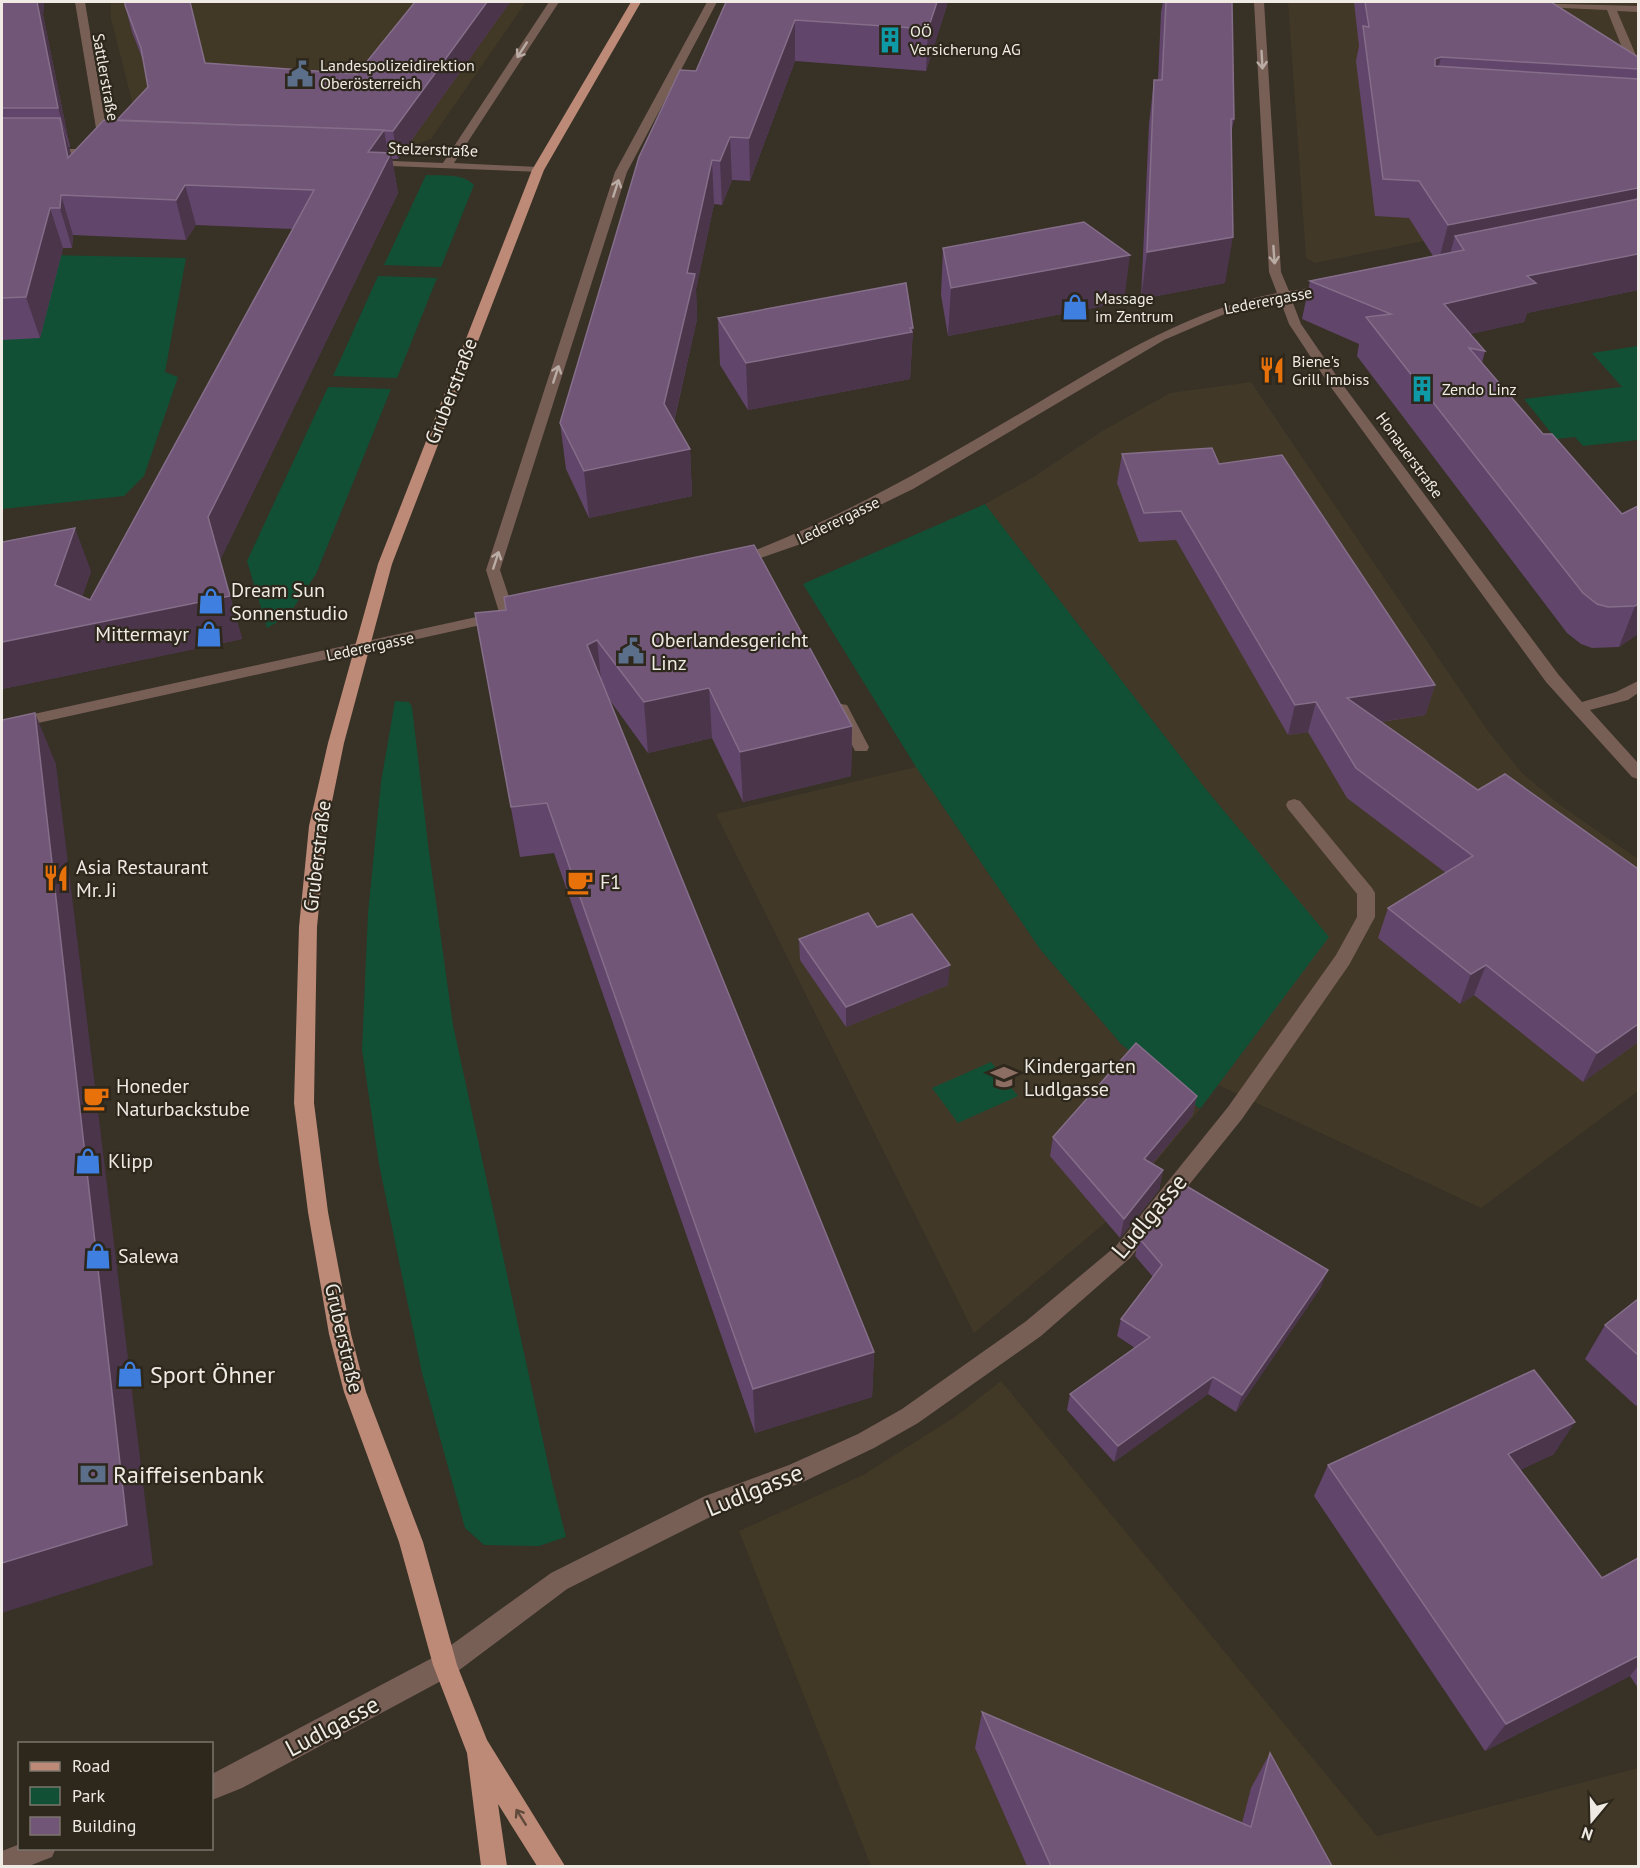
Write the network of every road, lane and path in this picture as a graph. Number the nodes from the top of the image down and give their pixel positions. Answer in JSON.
{"nodes":[{"id":1,"x":80,"y":2,"type":"edge"},
{"id":2,"x":554,"y":2,"type":"edge"},
{"id":3,"x":636,"y":2,"type":"edge"},
{"id":4,"x":712,"y":2,"type":"edge"},
{"id":5,"x":1259,"y":2,"type":"edge"},
{"id":6,"x":1493,"y":2,"type":"edge"},
{"id":7,"x":1611,"y":9,"type":"junction"},
{"id":8,"x":1638,"y":9,"type":"edge"},
{"id":9,"x":1638,"y":67,"type":"edge"},
{"id":10,"x":2,"y":152,"type":"edge"},
{"id":11,"x":84,"y":152,"type":"junction"},
{"id":12,"x":108,"y":153,"type":"edge"},
{"id":13,"x":352,"y":162,"type":"edge"},
{"id":14,"x":446,"y":166,"type":"junction"},
{"id":15,"x":538,"y":170,"type":"junction"},
{"id":16,"x":1341,"y":288,"type":"edge"},
{"id":17,"x":1283,"y":295,"type":"junction"},
{"id":18,"x":751,"y":557,"type":"junction"},
{"id":19,"x":719,"y":567,"type":"edge"},
{"id":20,"x":766,"y":574,"type":"edge"},
{"id":21,"x":525,"y":611,"type":"edge"},
{"id":22,"x":507,"y":615,"type":"junction"},
{"id":23,"x":361,"y":647,"type":"junction"},
{"id":24,"x":1638,"y":686,"type":"edge"},
{"id":25,"x":834,"y":696,"type":"edge"},
{"id":26,"x":1578,"y":708,"type":"junction"},
{"id":27,"x":2,"y":726,"type":"edge"},
{"id":28,"x":861,"y":747,"type":"dead end"},
{"id":29,"x":1638,"y":772,"type":"edge"},
{"id":30,"x":1294,"y":805,"type":"dead end"},
{"id":31,"x":446,"y":1665,"type":"junction"},
{"id":32,"x":478,"y":1748,"type":"junction"},
{"id":33,"x":213,"y":1787,"type":"edge"},
{"id":34,"x":38,"y":1850,"type":"edge"},
{"id":35,"x":2,"y":1864,"type":"edge"},
{"id":36,"x":494,"y":1866,"type":"edge"},
{"id":37,"x":552,"y":1866,"type":"edge"}],
"edges":[{"from":1,"to":11,"type":"street","name":"Sattlerstraße"},
{"from":2,"to":14,"type":"street","one_way":true},
{"from":3,"to":15,"type":"main road","name":"Gruberstraße"},
{"from":22,"to":4,"type":"street","one_way":true},
{"from":5,"to":17,"type":"street","name":"Honauerstraße","one_way":true},
{"from":6,"to":7,"type":"street"},
{"from":7,"to":8,"type":"street"},
{"from":7,"to":9,"type":"street"},
{"from":10,"to":11,"type":"street"},
{"from":11,"to":12,"type":"street"},
{"from":13,"to":14,"type":"street","name":"Stelzerstraße"},
{"from":14,"to":15,"type":"street","name":"Stelzerstraße"},
{"from":15,"to":23,"type":"main road","name":"Gruberstraße"},
{"from":16,"to":17,"type":"street","name":"Lederergasse"},
{"from":17,"to":18,"type":"street","name":"Lederergasse"},
{"from":17,"to":26,"type":"street","name":"Honauerstraße"},
{"from":18,"to":19,"type":"street","name":"Lederergasse"},
{"from":18,"to":20,"type":"street"},
{"from":21,"to":22,"type":"street","name":"Lederergasse"},
{"from":22,"to":23,"type":"street","name":"Lederergasse"},
{"from":23,"to":27,"type":"street","name":"Lederergasse"},
{"from":23,"to":31,"type":"main road","name":"Gruberstraße"},
{"from":24,"to":26,"type":"street"},
{"from":25,"to":28,"type":"street"},
{"from":26,"to":29,"type":"street","name":"Honauerstraße"},
{"from":30,"to":31,"type":"street","name":"Ludlgasse"},
{"from":31,"to":32,"type":"main road","name":"Gruberstraße"},
{"from":31,"to":33,"type":"street","name":"Ludlgasse"},
{"from":32,"to":36,"type":"main road","name":"Gruberstraße"},
{"from":37,"to":32,"type":"main road","name":"Gruberstraße","one_way":true},
{"from":34,"to":35,"type":"street"}]}
